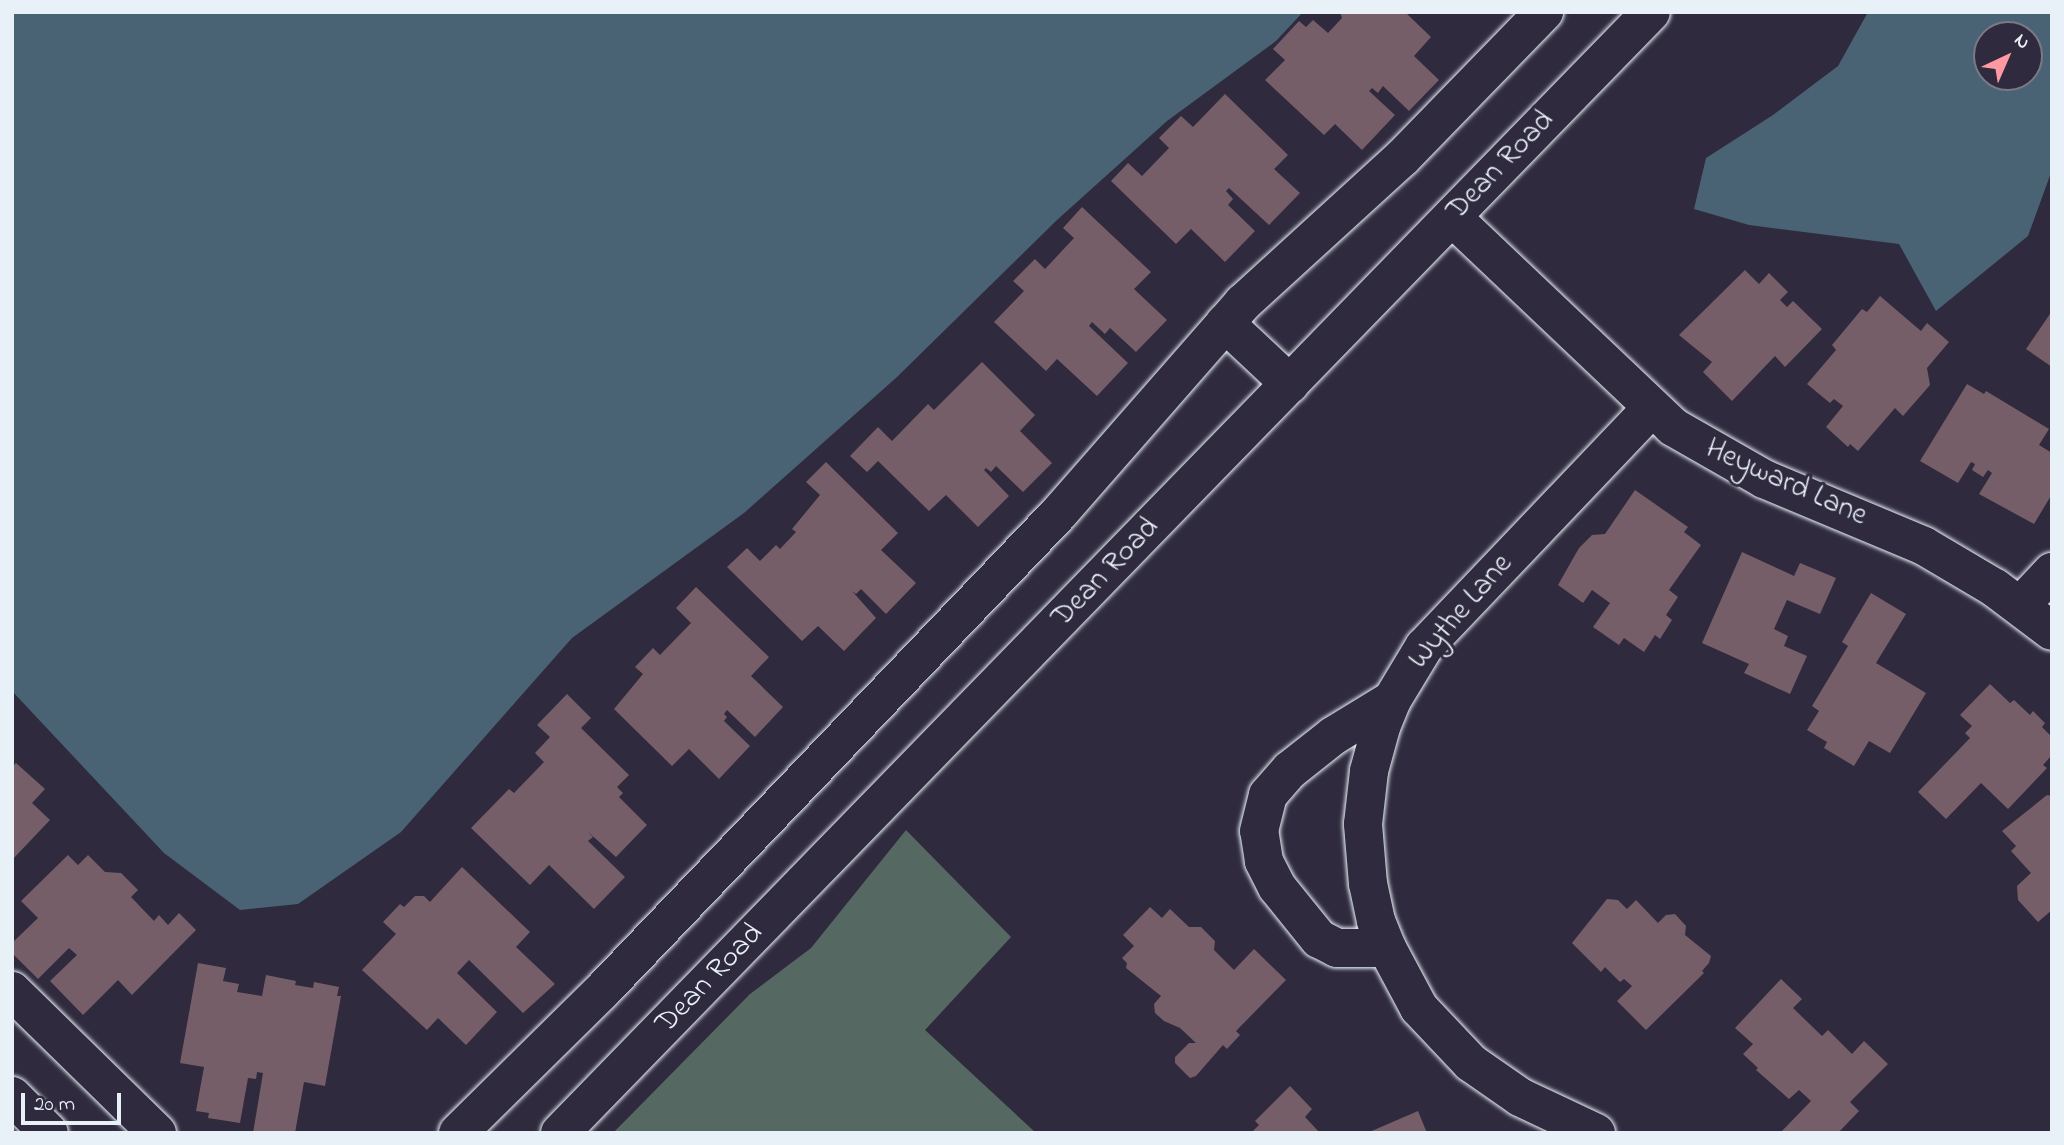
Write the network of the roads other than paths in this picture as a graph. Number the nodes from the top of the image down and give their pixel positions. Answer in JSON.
{"nodes":[{"id":1,"x":1544,"y":12,"type":"edge"},
{"id":2,"x":1651,"y":12,"type":"edge"},
{"id":3,"x":1452,"y":217,"type":"junction"},
{"id":4,"x":1225,"y":323,"type":"junction"},
{"id":5,"x":1290,"y":384,"type":"junction"},
{"id":6,"x":1651,"y":409,"type":"junction"},
{"id":7,"x":2052,"y":572,"type":"edge"},
{"id":8,"x":2020,"y":606,"type":"junction"},
{"id":9,"x":2052,"y":631,"type":"edge"},
{"id":10,"x":1392,"y":700,"type":"junction"},
{"id":11,"x":1387,"y":948,"type":"junction"},
{"id":12,"x":12,"y":991,"type":"edge"},
{"id":13,"x":12,"y":1096,"type":"edge"},
{"id":14,"x":50,"y":1133,"type":"edge"},
{"id":15,"x":157,"y":1133,"type":"edge"},
{"id":16,"x":458,"y":1133,"type":"edge"},
{"id":17,"x":560,"y":1133,"type":"edge"},
{"id":18,"x":1596,"y":1133,"type":"edge"}],
"edges":[{"from":1,"to":4,"type":"street"},
{"from":2,"to":3,"type":"street","name":"Dean Road"},
{"from":3,"to":5,"type":"street","name":"Dean Road"},
{"from":3,"to":6,"type":"street","name":"Heyward Lane"},
{"from":4,"to":5,"type":"street"},
{"from":4,"to":16,"type":"street"},
{"from":5,"to":17,"type":"street","name":"Dean Road"},
{"from":6,"to":8,"type":"street","name":"Heyward Lane"},
{"from":6,"to":10,"type":"street","name":"Wythe Lane"},
{"from":7,"to":8,"type":"street"},
{"from":8,"to":9,"type":"street","name":"Heyward Lane"},
{"from":10,"to":11,"type":"street","name":"Wythe Lane"},
{"from":10,"to":11,"type":"street"},
{"from":11,"to":18,"type":"street","name":"Wythe Lane"},
{"from":12,"to":15,"type":"street"},
{"from":13,"to":14,"type":"street"}]}
